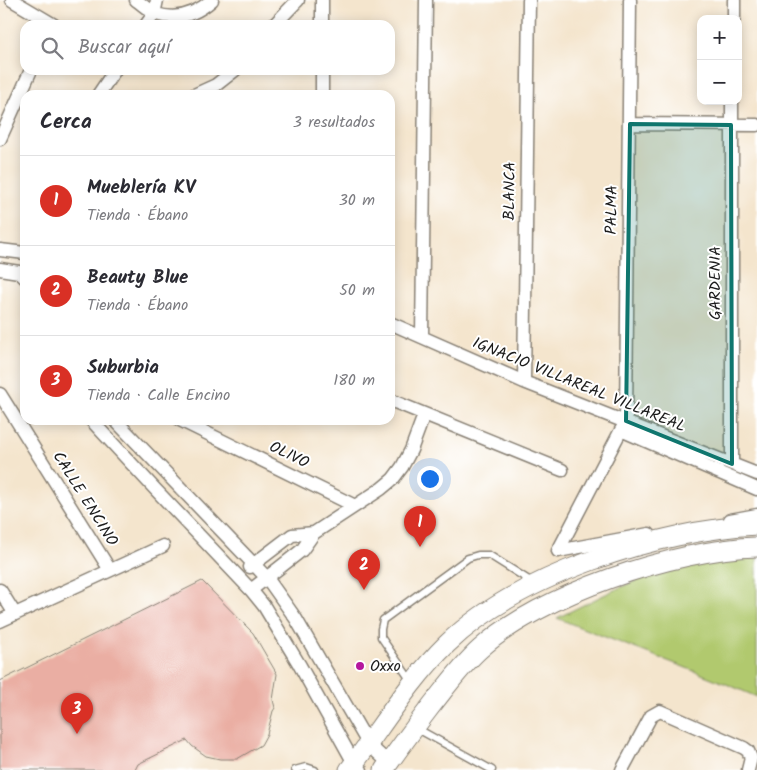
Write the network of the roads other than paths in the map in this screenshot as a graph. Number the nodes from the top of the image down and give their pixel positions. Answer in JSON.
{"nodes":[{"id":1,"x":12,"y":0,"type":"edge"},
{"id":2,"x":136,"y":0,"type":"edge"},
{"id":3,"x":157,"y":0,"type":"edge"},
{"id":4,"x":212,"y":0,"type":"edge"},
{"id":5,"x":298,"y":0,"type":"edge"},
{"id":6,"x":322,"y":0,"type":"edge"},
{"id":7,"x":426,"y":0,"type":"edge"},
{"id":8,"x":529,"y":0,"type":"edge"},
{"id":9,"x":630,"y":0,"type":"edge"},
{"id":10,"x":734,"y":0,"type":"edge"},
{"id":11,"x":154,"y":14,"type":"junction"},
{"id":12,"x":734,"y":15,"type":"edge"},
{"id":13,"x":44,"y":20,"type":"edge"},
{"id":14,"x":150,"y":20,"type":"edge"},
{"id":15,"x":279,"y":20,"type":"edge"},
{"id":16,"x":322,"y":20,"type":"edge"},
{"id":17,"x":29,"y":75,"type":"edge"},
{"id":18,"x":112,"y":75,"type":"edge"},
{"id":19,"x":230,"y":75,"type":"edge"},
{"id":20,"x":322,"y":75,"type":"edge"},
{"id":21,"x":22,"y":90,"type":"edge"},
{"id":22,"x":101,"y":90,"type":"edge"},
{"id":23,"x":216,"y":90,"type":"edge"},
{"id":24,"x":322,"y":90,"type":"edge"},
{"id":25,"x":20,"y":94,"type":"edge"},
{"id":26,"x":732,"y":105,"type":"edge"},
{"id":27,"x":630,"y":124,"type":"junction"},
{"id":28,"x":731,"y":125,"type":"junction"},
{"id":29,"x":757,"y":125,"type":"edge"},
{"id":30,"x":0,"y":139,"type":"edge"},
{"id":31,"x":0,"y":250,"type":"edge"},
{"id":32,"x":20,"y":252,"type":"edge"},
{"id":33,"x":0,"y":269,"type":"edge"},
{"id":34,"x":20,"y":273,"type":"edge"},
{"id":35,"x":395,"y":325,"type":"edge"},
{"id":36,"x":422,"y":337,"type":"junction"},
{"id":37,"x":524,"y":382,"type":"junction"},
{"id":38,"x":0,"y":394,"type":"edge"},
{"id":39,"x":395,"y":402,"type":"edge"},
{"id":40,"x":424,"y":415,"type":"junction"},
{"id":41,"x":626,"y":421,"type":"junction"},
{"id":42,"x":96,"y":425,"type":"edge"},
{"id":43,"x":120,"y":425,"type":"edge"},
{"id":44,"x":190,"y":425,"type":"edge"},
{"id":45,"x":732,"y":464,"type":"junction"},
{"id":46,"x":562,"y":470,"type":"dead end"},
{"id":47,"x":757,"y":474,"type":"edge"},
{"id":48,"x":757,"y":489,"type":"edge"},
{"id":49,"x":355,"y":506,"type":"junction"},
{"id":50,"x":757,"y":515,"type":"edge"},
{"id":51,"x":757,"y":525,"type":"edge"},
{"id":52,"x":314,"y":533,"type":"junction"},
{"id":53,"x":163,"y":546,"type":"dead end"},
{"id":54,"x":757,"y":547,"type":"edge"},
{"id":55,"x":255,"y":563,"type":"junction"},
{"id":56,"x":110,"y":570,"type":"junction"},
{"id":57,"x":238,"y":575,"type":"junction"},
{"id":58,"x":267,"y":578,"type":"junction"},
{"id":59,"x":536,"y":585,"type":"junction"},
{"id":60,"x":0,"y":590,"type":"edge"},
{"id":61,"x":251,"y":590,"type":"junction"},
{"id":62,"x":15,"y":614,"type":"junction"},
{"id":63,"x":0,"y":621,"type":"edge"},
{"id":64,"x":317,"y":654,"type":"junction"},
{"id":65,"x":299,"y":664,"type":"junction"},
{"id":66,"x":413,"y":684,"type":"junction"},
{"id":67,"x":415,"y":728,"type":"junction"},
{"id":68,"x":369,"y":745,"type":"junction"},
{"id":69,"x":386,"y":766,"type":"edge"},
{"id":70,"x":355,"y":768,"type":"edge"},
{"id":71,"x":295,"y":770,"type":"edge"},
{"id":72,"x":315,"y":770,"type":"edge"},
{"id":73,"x":492,"y":770,"type":"edge"},
{"id":74,"x":622,"y":770,"type":"edge"},
{"id":75,"x":748,"y":770,"type":"edge"}],
"edges":[{"from":1,"to":13,"type":"street"},
{"from":2,"to":11,"type":"street"},
{"from":3,"to":11,"type":"street"},
{"from":4,"to":11,"type":"street"},
{"from":5,"to":15,"type":"street"},
{"from":6,"to":16,"type":"street"},
{"from":7,"to":36,"type":"street"},
{"from":8,"to":37,"type":"street","name":"BLANCA"},
{"from":9,"to":27,"type":"street","name":"PALMA"},
{"from":10,"to":12,"type":"street"},
{"from":11,"to":14,"type":"street"},
{"from":17,"to":21,"type":"street"},
{"from":18,"to":22,"type":"street"},
{"from":19,"to":23,"type":"street"},
{"from":20,"to":24,"type":"street"},
{"from":25,"to":30,"type":"street"},
{"from":26,"to":28,"type":"street","name":"GARDENIA"},
{"from":27,"to":28,"type":"street"},
{"from":27,"to":41,"type":"street","name":"PALMA"},
{"from":28,"to":29,"type":"street"},
{"from":28,"to":45,"type":"street","name":"GARDENIA"},
{"from":31,"to":32,"type":"street"},
{"from":33,"to":34,"type":"street"},
{"from":35,"to":36,"type":"street","name":"IGNACIO VILLAREAL VILLAREAL"},
{"from":36,"to":37,"type":"street","name":"IGNACIO VILLAREAL VILLAREAL"},
{"from":37,"to":41,"type":"street","name":"IGNACIO VILLAREAL VILLAREAL"},
{"from":38,"to":56,"type":"street","name":"CALLE ENCINO"},
{"from":39,"to":40,"type":"street"},
{"from":40,"to":46,"type":"street"},
{"from":40,"to":49,"type":"street"},
{"from":41,"to":45,"type":"street","name":"IGNACIO VILLAREAL VILLAREAL"},
{"from":42,"to":57,"type":"street"},
{"from":43,"to":55,"type":"street"},
{"from":44,"to":49,"type":"street","name":"OLIVO"},
{"from":45,"to":47,"type":"street","name":"IGNACIO VILLAREAL VILLAREAL"},
{"from":48,"to":50,"type":"street"},
{"from":49,"to":52,"type":"street"},
{"from":51,"to":59,"type":"main road"},
{"from":52,"to":55,"type":"street"},
{"from":52,"to":58,"type":"street"},
{"from":53,"to":56,"type":"street","name":"CALLE ENCINO"},
{"from":54,"to":67,"type":"main road"},
{"from":55,"to":57,"type":"street"},
{"from":55,"to":58,"type":"street"},
{"from":56,"to":62,"type":"street","name":"CALLE ENCINO"},
{"from":57,"to":61,"type":"street"},
{"from":58,"to":61,"type":"street"},
{"from":58,"to":64,"type":"street"},
{"from":59,"to":66,"type":"main road"},
{"from":59,"to":66,"type":"lane"},
{"from":60,"to":62,"type":"street"},
{"from":61,"to":65,"type":"street"},
{"from":62,"to":63,"type":"street","name":"CALLE ENCINO"},
{"from":64,"to":65,"type":"street"},
{"from":64,"to":68,"type":"street"},
{"from":65,"to":70,"type":"street"},
{"from":66,"to":68,"type":"main road"},
{"from":67,"to":69,"type":"main road"},
{"from":67,"to":73,"type":"lane"},
{"from":68,"to":69,"type":"street"},
{"from":68,"to":70,"type":"main road"},
{"from":71,"to":72,"type":"lane"},
{"from":74,"to":75,"type":"street"}]}
